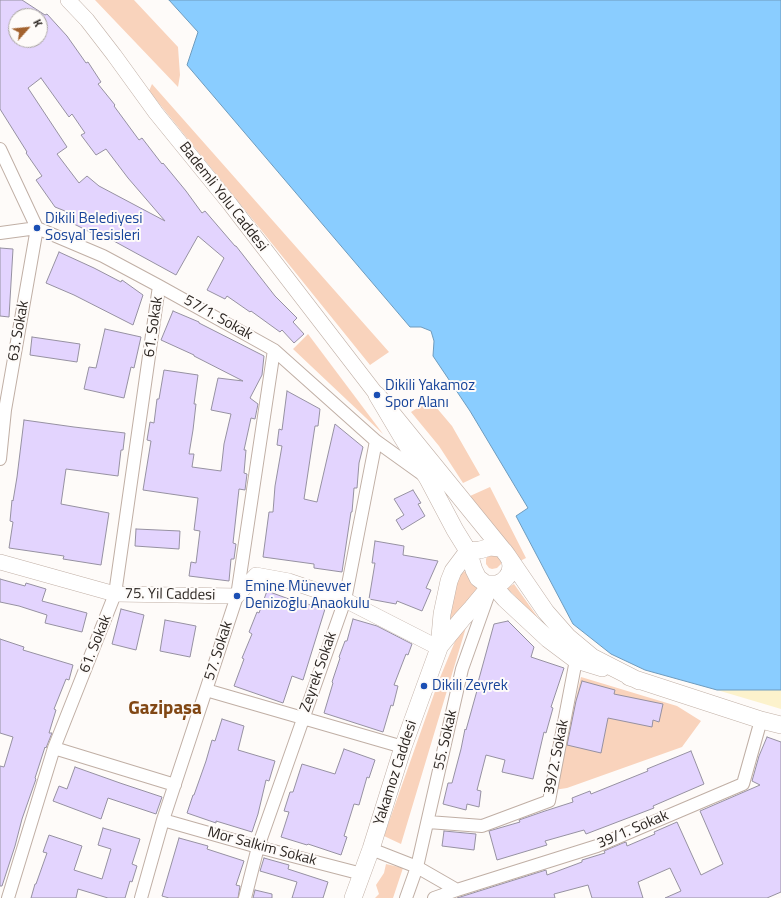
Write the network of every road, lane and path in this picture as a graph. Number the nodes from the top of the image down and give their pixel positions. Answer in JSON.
{"nodes":[{"id":1,"x":68,"y":0,"type":"edge"},
{"id":2,"x":0,"y":149,"type":"edge"},
{"id":3,"x":37,"y":228,"type":"junction"},
{"id":4,"x":0,"y":233,"type":"edge"},
{"id":5,"x":159,"y":286,"type":"junction"},
{"id":6,"x":274,"y":350,"type":"junction"},
{"id":7,"x":377,"y":395,"type":"junction"},
{"id":8,"x":376,"y":441,"type":"junction"},
{"id":9,"x":0,"y":459,"type":"edge"},
{"id":10,"x":428,"y":479,"type":"junction"},
{"id":11,"x":508,"y":555,"type":"junction"},
{"id":12,"x":474,"y":556,"type":"junction"},
{"id":13,"x":0,"y":562,"type":"edge"},
{"id":14,"x":492,"y":584,"type":"junction"},
{"id":15,"x":115,"y":594,"type":"junction"},
{"id":16,"x":237,"y":596,"type":"junction"},
{"id":17,"x":344,"y":600,"type":"junction"},
{"id":18,"x":439,"y":648,"type":"junction"},
{"id":19,"x":576,"y":660,"type":"junction"},
{"id":20,"x":639,"y":681,"type":"junction"},
{"id":21,"x":206,"y":690,"type":"junction"},
{"id":22,"x":303,"y":718,"type":"junction"},
{"id":23,"x":761,"y":720,"type":"junction"},
{"id":24,"x":781,"y":725,"type":"edge"},
{"id":25,"x":403,"y":747,"type":"junction"},
{"id":26,"x":54,"y":748,"type":"junction"},
{"id":27,"x":175,"y":785,"type":"junction"},
{"id":28,"x":163,"y":820,"type":"junction"},
{"id":29,"x":428,"y":822,"type":"junction"},
{"id":30,"x":258,"y":847,"type":"junction"},
{"id":31,"x":371,"y":849,"type":"junction"},
{"id":32,"x":417,"y":867,"type":"junction"},
{"id":33,"x":362,"y":874,"type":"junction"},
{"id":34,"x":457,"y":890,"type":"junction"},
{"id":35,"x":8,"y":898,"type":"edge"},
{"id":36,"x":141,"y":898,"type":"edge"},
{"id":37,"x":245,"y":898,"type":"edge"},
{"id":38,"x":353,"y":898,"type":"edge"},
{"id":39,"x":406,"y":898,"type":"edge"},
{"id":40,"x":434,"y":898,"type":"edge"}],
"edges":[{"from":1,"to":7,"type":"street","name":"Bademli Yolu Caddesi"},
{"from":2,"to":3,"type":"street"},
{"from":3,"to":4,"type":"street"},
{"from":3,"to":5,"type":"street","name":"57/1. Sokak"},
{"from":3,"to":9,"type":"street","name":"63. Sokak"},
{"from":5,"to":6,"type":"street","name":"57/1. Sokak"},
{"from":5,"to":15,"type":"street","name":"61. Sokak"},
{"from":6,"to":8,"type":"street","name":"57/1. Sokak"},
{"from":6,"to":16,"type":"street","name":"57. Sokak"},
{"from":7,"to":10,"type":"main road"},
{"from":7,"to":11,"type":"main road"},
{"from":8,"to":10,"type":"street","name":"57/1. Sokak"},
{"from":8,"to":17,"type":"street","name":"Zeyrek Sokak"},
{"from":10,"to":12,"type":"main road"},
{"from":11,"to":12,"type":"main road"},
{"from":11,"to":14,"type":"main road"},
{"from":11,"to":20,"type":"main road"},
{"from":12,"to":14,"type":"main road"},
{"from":12,"to":18,"type":"main road"},
{"from":13,"to":15,"type":"street","name":"75. Yil Caddesi"},
{"from":14,"to":18,"type":"main road"},
{"from":14,"to":19,"type":"main road"},
{"from":14,"to":29,"type":"street","name":"55. Sokak"},
{"from":15,"to":16,"type":"street","name":"75. Yil Caddesi"},
{"from":15,"to":26,"type":"street","name":"61. Sokak"},
{"from":16,"to":17,"type":"street","name":"75. Yil Caddesi"},
{"from":16,"to":21,"type":"street","name":"57. Sokak"},
{"from":17,"to":18,"type":"street","name":"75. Yil Caddesi"},
{"from":17,"to":22,"type":"street","name":"Zeyrek Sokak"},
{"from":18,"to":25,"type":"main road","name":"Yakamoz Caddesi"},
{"from":19,"to":20,"type":"main road"},
{"from":19,"to":29,"type":"street","name":"39/2. Sokak"},
{"from":20,"to":23,"type":"main road"},
{"from":21,"to":22,"type":"street"},
{"from":21,"to":27,"type":"street","name":"57. Sokak"},
{"from":22,"to":25,"type":"street"},
{"from":22,"to":30,"type":"street","name":"Zeyrek Sokak"},
{"from":23,"to":24,"type":"main road"},
{"from":23,"to":34,"type":"street","name":"39/1. Sokak"},
{"from":25,"to":31,"type":"main road","name":"Yakamoz Caddesi"},
{"from":26,"to":27,"type":"street"},
{"from":26,"to":35,"type":"street","name":"61. Sokak"},
{"from":27,"to":28,"type":"street","name":"57. Sokak"},
{"from":28,"to":30,"type":"street","name":"Mor Salkim Sokak"},
{"from":28,"to":36,"type":"street","name":"57. Sokak"},
{"from":29,"to":32,"type":"street","name":"55. Sokak"},
{"from":30,"to":33,"type":"street","name":"Mor Salkim Sokak"},
{"from":30,"to":37,"type":"street","name":"Zeyrek Sokak"},
{"from":31,"to":32,"type":"street"},
{"from":31,"to":33,"type":"main road","name":"Yakamoz Caddesi"},
{"from":32,"to":34,"type":"street"},
{"from":32,"to":39,"type":"street","name":"55. Sokak"},
{"from":33,"to":38,"type":"main road","name":"Yakamoz Caddesi"},
{"from":34,"to":40,"type":"street","name":"39/1. Sokak"}]}
